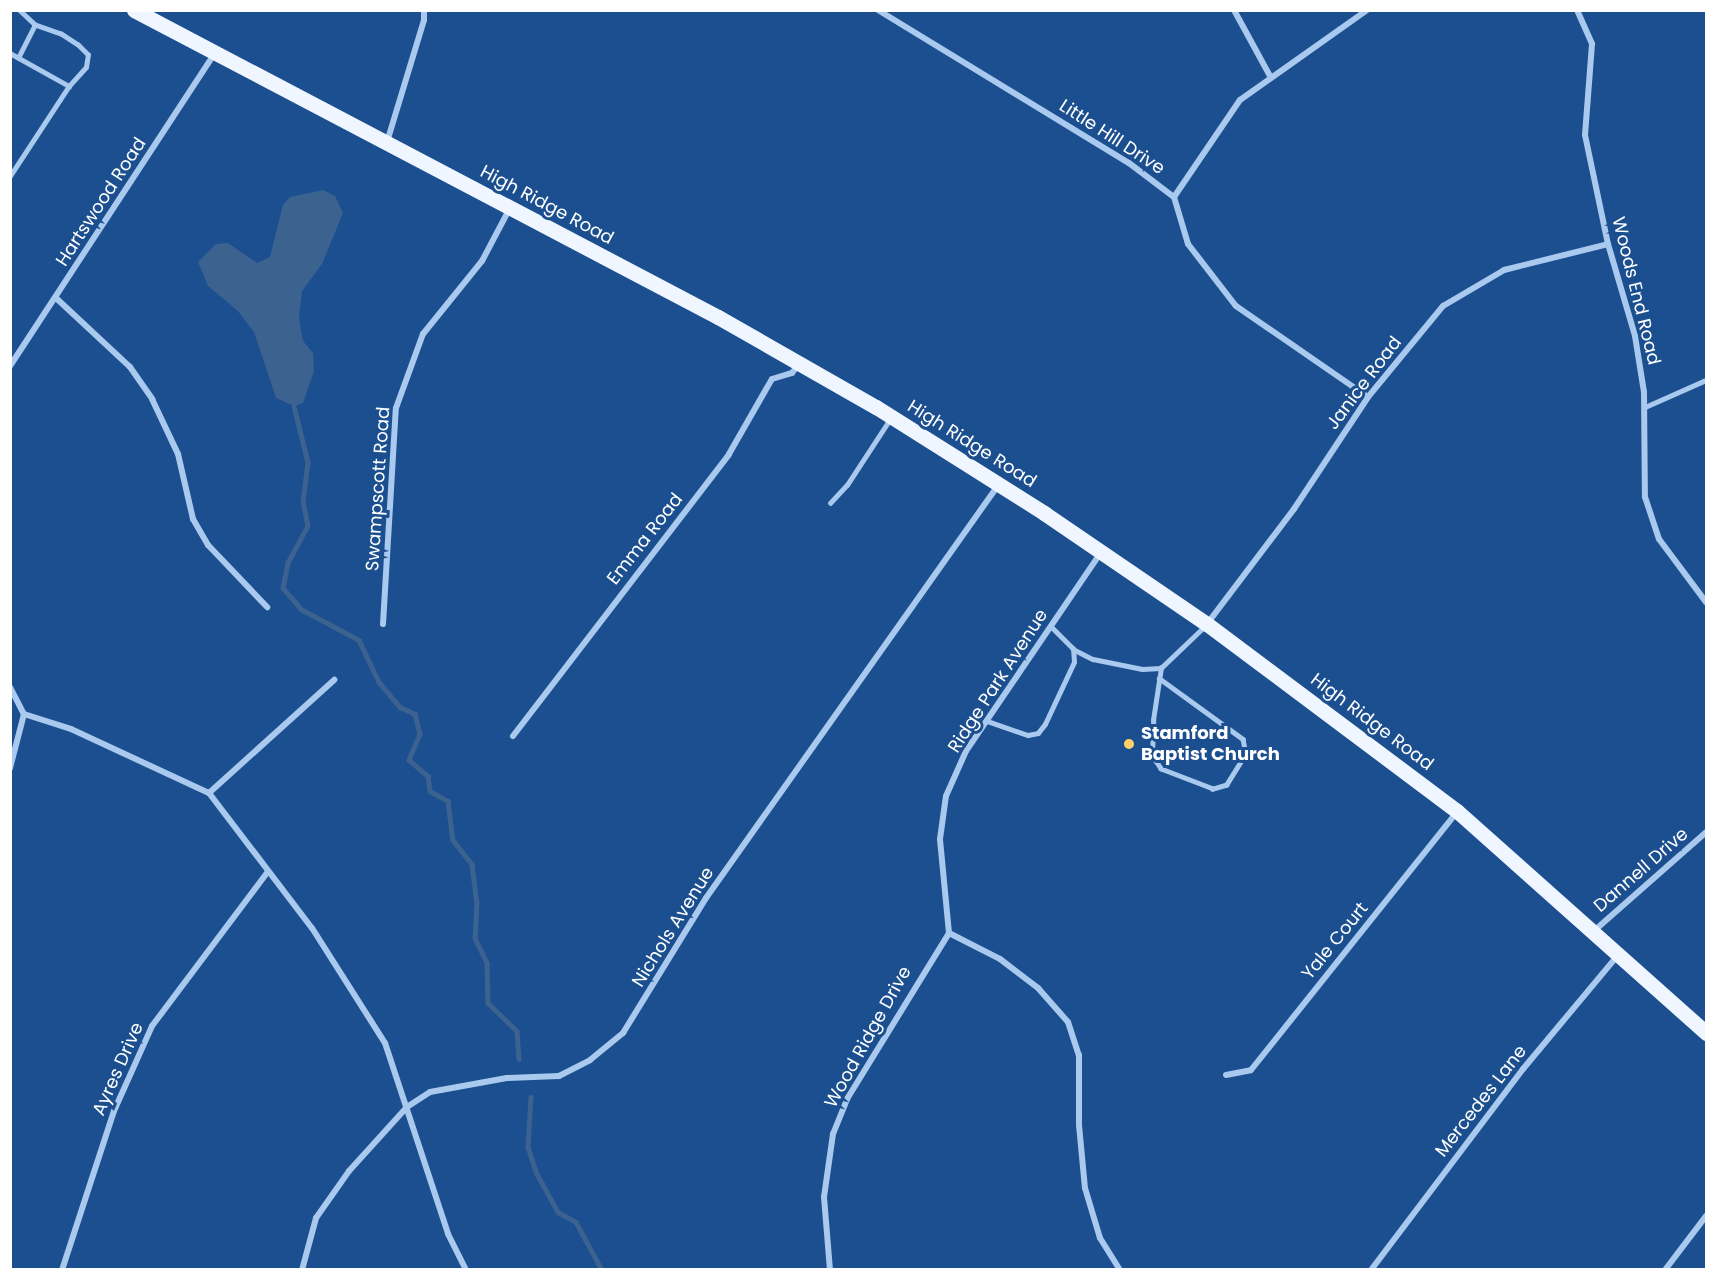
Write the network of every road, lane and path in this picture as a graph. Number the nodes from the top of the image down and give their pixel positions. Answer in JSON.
{"nodes":[{"id":1,"x":19,"y":10,"type":"edge"},
{"id":2,"x":424,"y":10,"type":"edge"},
{"id":3,"x":878,"y":10,"type":"edge"},
{"id":4,"x":1234,"y":10,"type":"edge"},
{"id":5,"x":1366,"y":10,"type":"edge"},
{"id":6,"x":1577,"y":10,"type":"edge"},
{"id":7,"x":139,"y":12,"type":"edge"},
{"id":8,"x":35,"y":25,"type":"junction"},
{"id":9,"x":10,"y":53,"type":"edge"},
{"id":10,"x":215,"y":53,"type":"junction"},
{"id":11,"x":18,"y":58,"type":"junction"},
{"id":12,"x":1270,"y":76,"type":"junction"},
{"id":13,"x":69,"y":86,"type":"junction"},
{"id":14,"x":387,"y":143,"type":"junction"},
{"id":15,"x":10,"y":176,"type":"edge"},
{"id":16,"x":1174,"y":197,"type":"junction"},
{"id":17,"x":510,"y":208,"type":"junction"},
{"id":18,"x":1608,"y":244,"type":"junction"},
{"id":19,"x":56,"y":298,"type":"junction"},
{"id":20,"x":799,"y":363,"type":"junction"},
{"id":21,"x":10,"y":366,"type":"edge"},
{"id":22,"x":1707,"y":380,"type":"edge"},
{"id":23,"x":1368,"y":397,"type":"junction"},
{"id":24,"x":1645,"y":407,"type":"junction"},
{"id":25,"x":892,"y":416,"type":"junction"},
{"id":26,"x":999,"y":484,"type":"junction"},
{"id":27,"x":830,"y":503,"type":"dead end"},
{"id":28,"x":1102,"y":551,"type":"junction"},
{"id":29,"x":1707,"y":602,"type":"edge"},
{"id":30,"x":267,"y":607,"type":"dead end"},
{"id":31,"x":383,"y":624,"type":"dead end"},
{"id":32,"x":1207,"y":624,"type":"junction"},
{"id":33,"x":1051,"y":627,"type":"junction"},
{"id":34,"x":1073,"y":649,"type":"junction"},
{"id":35,"x":1161,"y":668,"type":"junction"},
{"id":36,"x":1159,"y":678,"type":"junction"},
{"id":37,"x":334,"y":680,"type":"dead end"},
{"id":38,"x":10,"y":687,"type":"edge"},
{"id":39,"x":24,"y":714,"type":"junction"},
{"id":40,"x":987,"y":721,"type":"junction"},
{"id":41,"x":513,"y":736,"type":"dead end"},
{"id":42,"x":10,"y":768,"type":"edge"},
{"id":43,"x":209,"y":794,"type":"junction"},
{"id":44,"x":1457,"y":811,"type":"junction"},
{"id":45,"x":1707,"y":832,"type":"edge"},
{"id":46,"x":267,"y":873,"type":"junction"},
{"id":47,"x":1595,"y":930,"type":"junction"},
{"id":48,"x":949,"y":933,"type":"junction"},
{"id":49,"x":1619,"y":954,"type":"junction"},
{"id":50,"x":1707,"y":1033,"type":"edge"},
{"id":51,"x":1226,"y":1075,"type":"dead end"},
{"id":52,"x":407,"y":1107,"type":"junction"},
{"id":53,"x":1707,"y":1216,"type":"edge"},
{"id":54,"x":62,"y":1269,"type":"edge"},
{"id":55,"x":302,"y":1269,"type":"edge"},
{"id":56,"x":466,"y":1269,"type":"edge"},
{"id":57,"x":830,"y":1269,"type":"edge"},
{"id":58,"x":1120,"y":1269,"type":"edge"},
{"id":59,"x":1371,"y":1269,"type":"edge"},
{"id":60,"x":1665,"y":1269,"type":"edge"}],
"edges":[{"from":1,"to":8,"type":"lane"},
{"from":2,"to":14,"type":"street"},
{"from":3,"to":16,"type":"street","name":"Little Hill Drive"},
{"from":4,"to":12,"type":"street"},
{"from":5,"to":12,"type":"street"},
{"from":6,"to":18,"type":"street","name":"Woods End Road"},
{"from":7,"to":10,"type":"main road","name":"High Ridge Road"},
{"from":8,"to":11,"type":"lane"},
{"from":8,"to":13,"type":"lane"},
{"from":9,"to":11,"type":"lane"},
{"from":10,"to":14,"type":"main road","name":"High Ridge Road"},
{"from":10,"to":19,"type":"street","name":"Hartswood Road"},
{"from":11,"to":13,"type":"lane"},
{"from":12,"to":16,"type":"street"},
{"from":13,"to":15,"type":"lane"},
{"from":14,"to":17,"type":"main road","name":"High Ridge Road"},
{"from":16,"to":23,"type":"street","name":"Little Hill Drive"},
{"from":17,"to":20,"type":"main road","name":"High Ridge Road"},
{"from":17,"to":31,"type":"street","name":"Swampscott Road"},
{"from":18,"to":23,"type":"street","name":"Janice Road"},
{"from":18,"to":24,"type":"street","name":"Woods End Road"},
{"from":19,"to":21,"type":"street","name":"Hartswood Road"},
{"from":19,"to":30,"type":"street"},
{"from":20,"to":25,"type":"main road","name":"High Ridge Road"},
{"from":20,"to":41,"type":"street","name":"Emma Road"},
{"from":22,"to":24,"type":"lane"},
{"from":23,"to":32,"type":"street","name":"Janice Road"},
{"from":24,"to":29,"type":"street","name":"Woods End Road"},
{"from":25,"to":26,"type":"main road","name":"High Ridge Road"},
{"from":25,"to":27,"type":"lane"},
{"from":26,"to":28,"type":"main road","name":"High Ridge Road"},
{"from":26,"to":52,"type":"street","name":"Nichols Avenue"},
{"from":28,"to":32,"type":"main road","name":"High Ridge Road"},
{"from":28,"to":33,"type":"street","name":"Ridge Park Avenue"},
{"from":32,"to":35,"type":"lane"},
{"from":32,"to":44,"type":"main road","name":"High Ridge Road"},
{"from":33,"to":34,"type":"lane"},
{"from":33,"to":40,"type":"street","name":"Ridge Park Avenue"},
{"from":34,"to":35,"type":"lane"},
{"from":34,"to":40,"type":"lane"},
{"from":35,"to":36,"type":"lane"},
{"from":36,"to":36,"type":"lane"},
{"from":37,"to":43,"type":"street"},
{"from":38,"to":39,"type":"street"},
{"from":39,"to":42,"type":"street"},
{"from":39,"to":43,"type":"street"},
{"from":40,"to":48,"type":"street","name":"Ridge Park Avenue"},
{"from":43,"to":46,"type":"street"},
{"from":44,"to":47,"type":"main road","name":"High Ridge Road"},
{"from":44,"to":51,"type":"street","name":"Yale Court"},
{"from":45,"to":47,"type":"street","name":"Dannell Drive"},
{"from":46,"to":52,"type":"street"},
{"from":46,"to":54,"type":"street","name":"Ayres Drive"},
{"from":47,"to":49,"type":"main road","name":"High Ridge Road"},
{"from":48,"to":57,"type":"street","name":"Wood Ridge Drive"},
{"from":48,"to":58,"type":"street"},
{"from":49,"to":50,"type":"main road","name":"High Ridge Road"},
{"from":49,"to":59,"type":"street","name":"Mercedes Lane"},
{"from":52,"to":55,"type":"street","name":"Nichols Avenue"},
{"from":52,"to":56,"type":"street"},
{"from":53,"to":60,"type":"street"}]}
